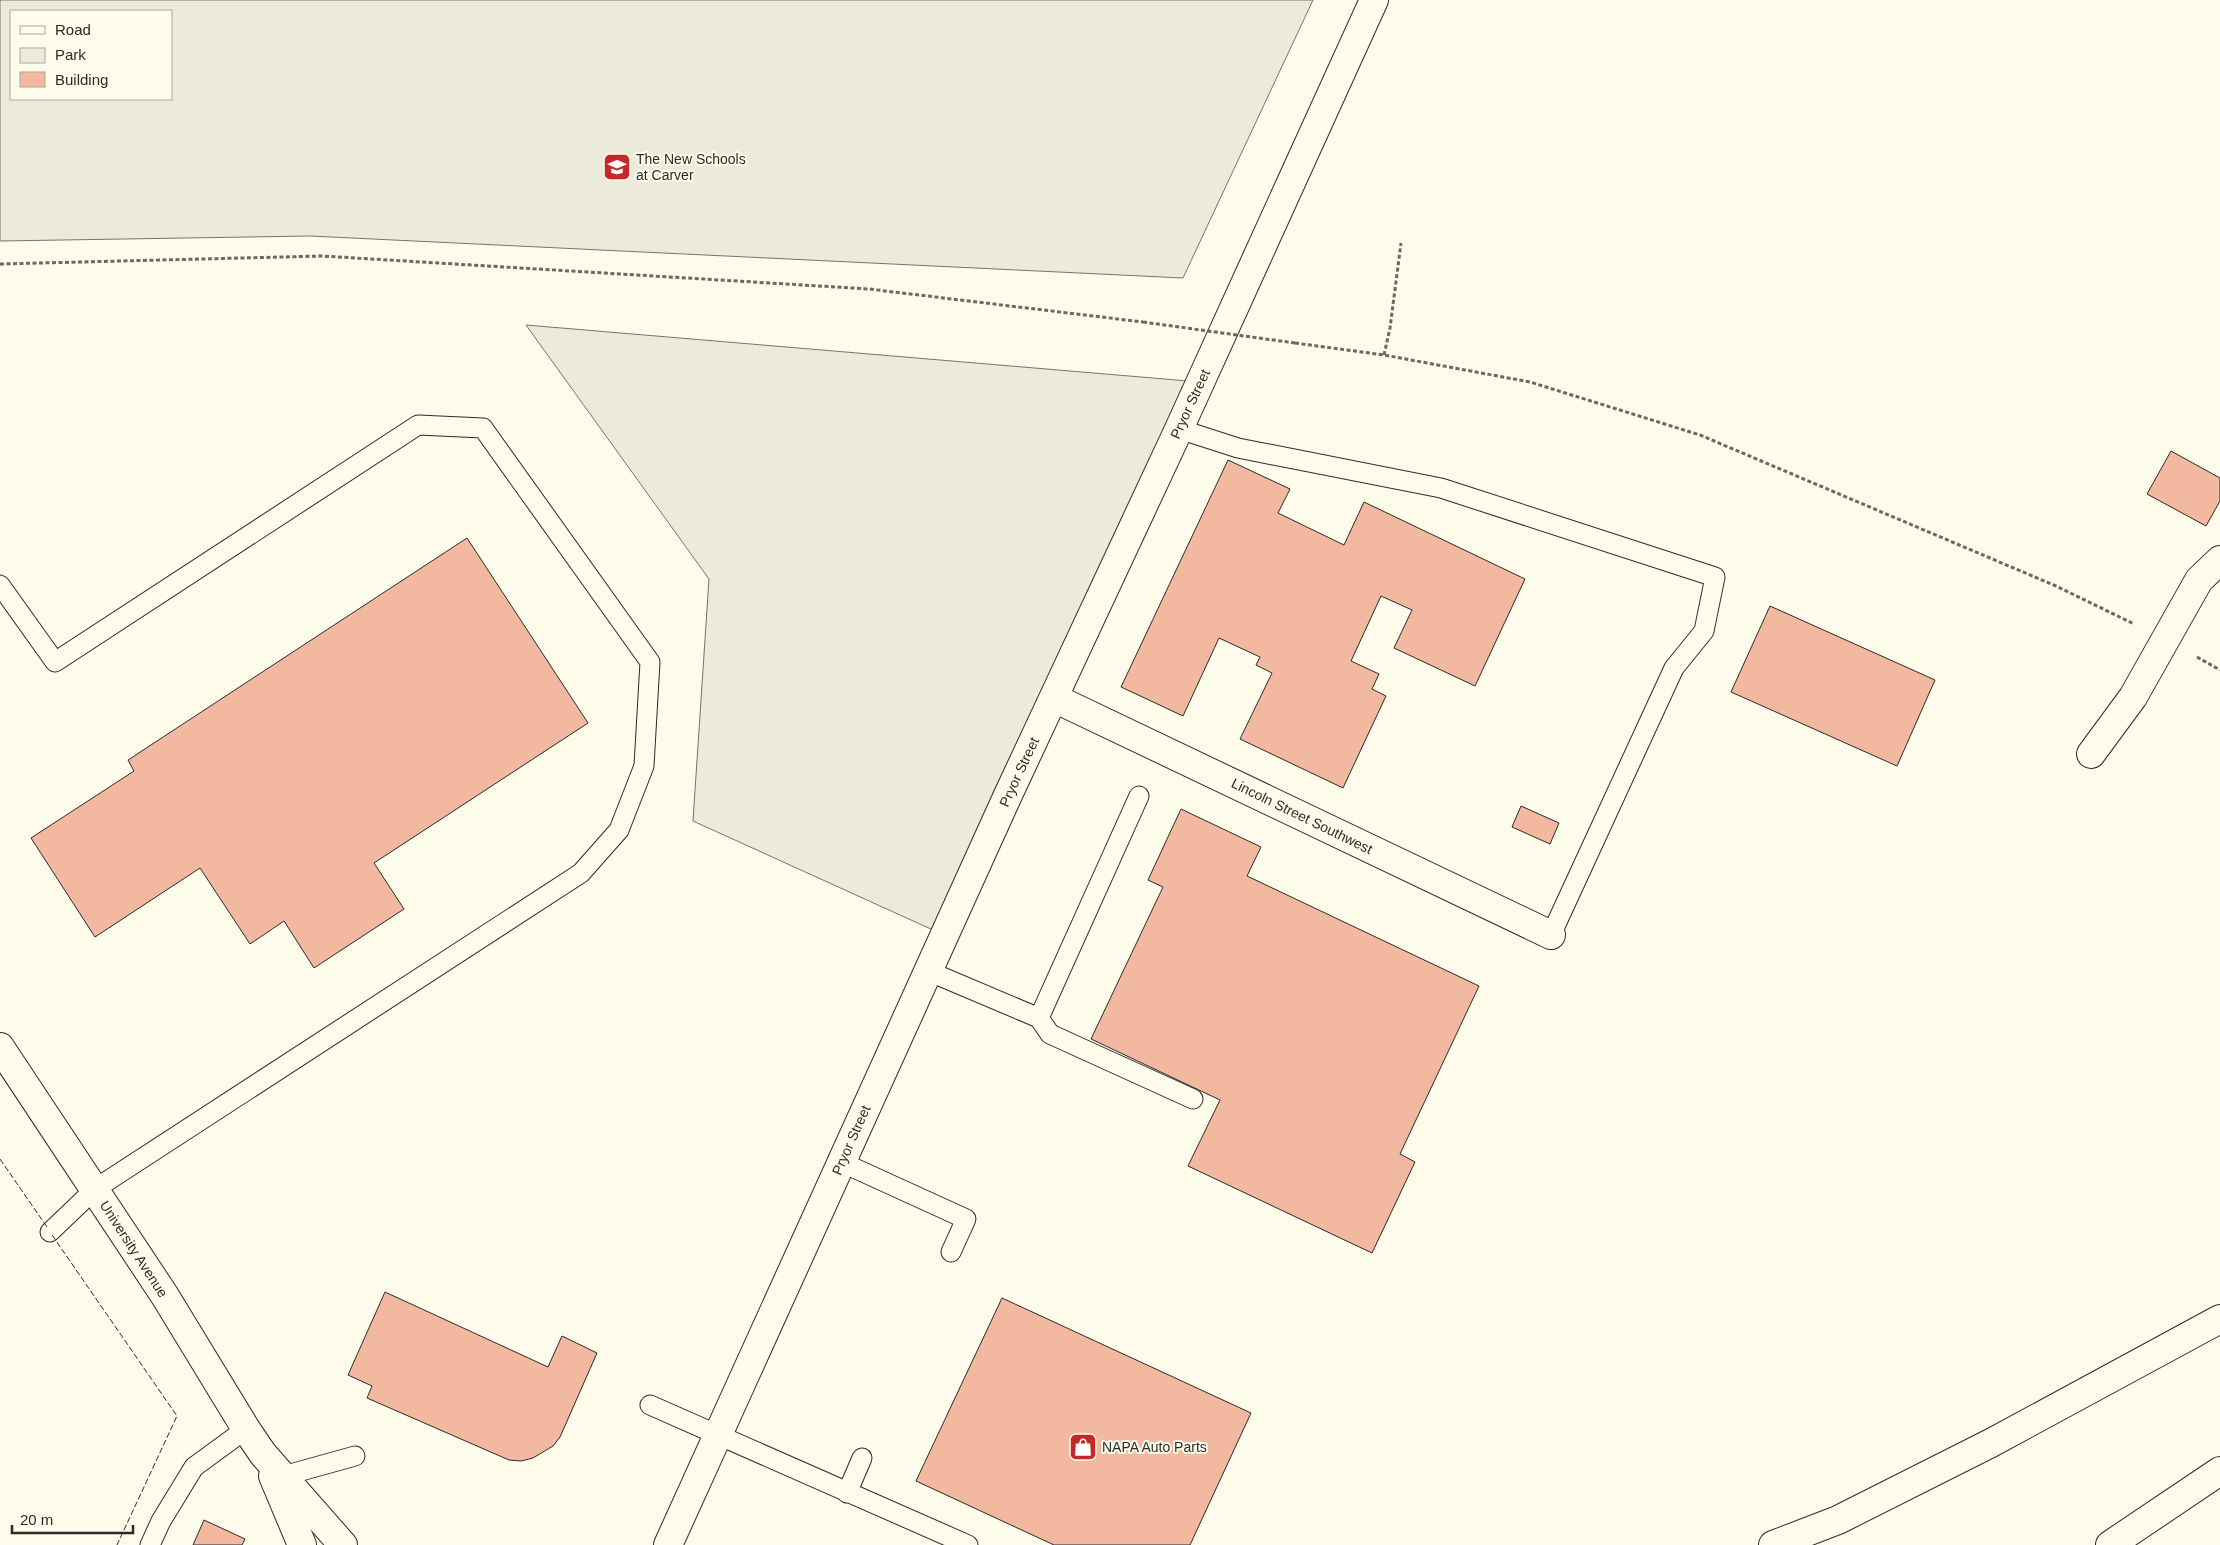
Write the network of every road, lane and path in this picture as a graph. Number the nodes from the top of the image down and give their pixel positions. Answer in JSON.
{"nodes":[{"id":1,"x":1374,"y":0,"type":"edge"},
{"id":2,"x":1401,"y":244,"type":"dead end"},
{"id":3,"x":0,"y":264,"type":"edge"},
{"id":4,"x":1384,"y":355,"type":"junction"},
{"id":5,"x":1179,"y":429,"type":"junction"},
{"id":6,"x":2220,"y":560,"type":"edge"},
{"id":7,"x":0,"y":585,"type":"edge"},
{"id":8,"x":2164,"y":638,"type":"junction"},
{"id":9,"x":2220,"y":670,"type":"edge"},
{"id":10,"x":1054,"y":698,"type":"junction"},
{"id":11,"x":2091,"y":754,"type":"dead end"},
{"id":12,"x":1138,"y":796,"type":"dead end"},
{"id":13,"x":1551,"y":935,"type":"joint"},
{"id":14,"x":928,"y":970,"type":"junction"},
{"id":15,"x":1039,"y":1018,"type":"junction"},
{"id":16,"x":0,"y":1048,"type":"edge"},
{"id":17,"x":1193,"y":1099,"type":"dead end"},
{"id":18,"x":841,"y":1162,"type":"junction"},
{"id":19,"x":95,"y":1189,"type":"junction"},
{"id":20,"x":50,"y":1232,"type":"dead end"},
{"id":21,"x":951,"y":1252,"type":"dead end"},
{"id":22,"x":2220,"y":1319,"type":"edge"},
{"id":23,"x":650,"y":1404,"type":"dead end"},
{"id":24,"x":246,"y":1429,"type":"junction"},
{"id":25,"x":717,"y":1436,"type":"junction"},
{"id":26,"x":263,"y":1454,"type":"junction"},
{"id":27,"x":355,"y":1456,"type":"dead end"},
{"id":28,"x":862,"y":1458,"type":"dead end"},
{"id":29,"x":2220,"y":1471,"type":"edge"},
{"id":30,"x":283,"y":1476,"type":"junction"},
{"id":31,"x":847,"y":1492,"type":"junction"},
{"id":32,"x":150,"y":1545,"type":"edge"},
{"id":33,"x":302,"y":1545,"type":"edge"},
{"id":34,"x":343,"y":1545,"type":"edge"},
{"id":35,"x":668,"y":1545,"type":"edge"},
{"id":36,"x":968,"y":1545,"type":"edge"},
{"id":37,"x":1773,"y":1545,"type":"edge"},
{"id":38,"x":2110,"y":1545,"type":"edge"}],
"edges":[{"from":1,"to":5,"type":"main road","name":"Pryor Street"},
{"from":2,"to":4,"type":"path"},
{"from":3,"to":4,"type":"path","bridge":true},
{"from":4,"to":8,"type":"path"},
{"from":5,"to":10,"type":"main road","name":"Pryor Street"},
{"from":5,"to":13,"type":"lane"},
{"from":6,"to":8,"type":"main road"},
{"from":7,"to":19,"type":"lane"},
{"from":8,"to":9,"type":"path"},
{"from":8,"to":11,"type":"main road"},
{"from":10,"to":13,"type":"main road","name":"Lincoln Street Southwest"},
{"from":10,"to":14,"type":"main road","name":"Pryor Street"},
{"from":12,"to":15,"type":"lane"},
{"from":14,"to":15,"type":"lane"},
{"from":14,"to":18,"type":"main road","name":"Pryor Street"},
{"from":15,"to":17,"type":"lane"},
{"from":16,"to":19,"type":"main road","name":"University Avenue"},
{"from":18,"to":21,"type":"lane"},
{"from":18,"to":25,"type":"main road","name":"Pryor Street"},
{"from":19,"to":20,"type":"lane"},
{"from":19,"to":24,"type":"main road","name":"University Avenue"},
{"from":22,"to":37,"type":"main road"},
{"from":23,"to":25,"type":"lane"},
{"from":24,"to":26,"type":"main road","name":"University Avenue"},
{"from":24,"to":32,"type":"lane"},
{"from":25,"to":31,"type":"lane"},
{"from":25,"to":35,"type":"main road","name":"Pryor Street"},
{"from":26,"to":30,"type":"main road","name":"University Avenue"},
{"from":26,"to":33,"type":"main road","name":"University Avenue"},
{"from":27,"to":30,"type":"lane"},
{"from":28,"to":31,"type":"lane"},
{"from":29,"to":38,"type":"main road"},
{"from":30,"to":34,"type":"main road","name":"University Avenue"},
{"from":31,"to":36,"type":"lane"}]}
